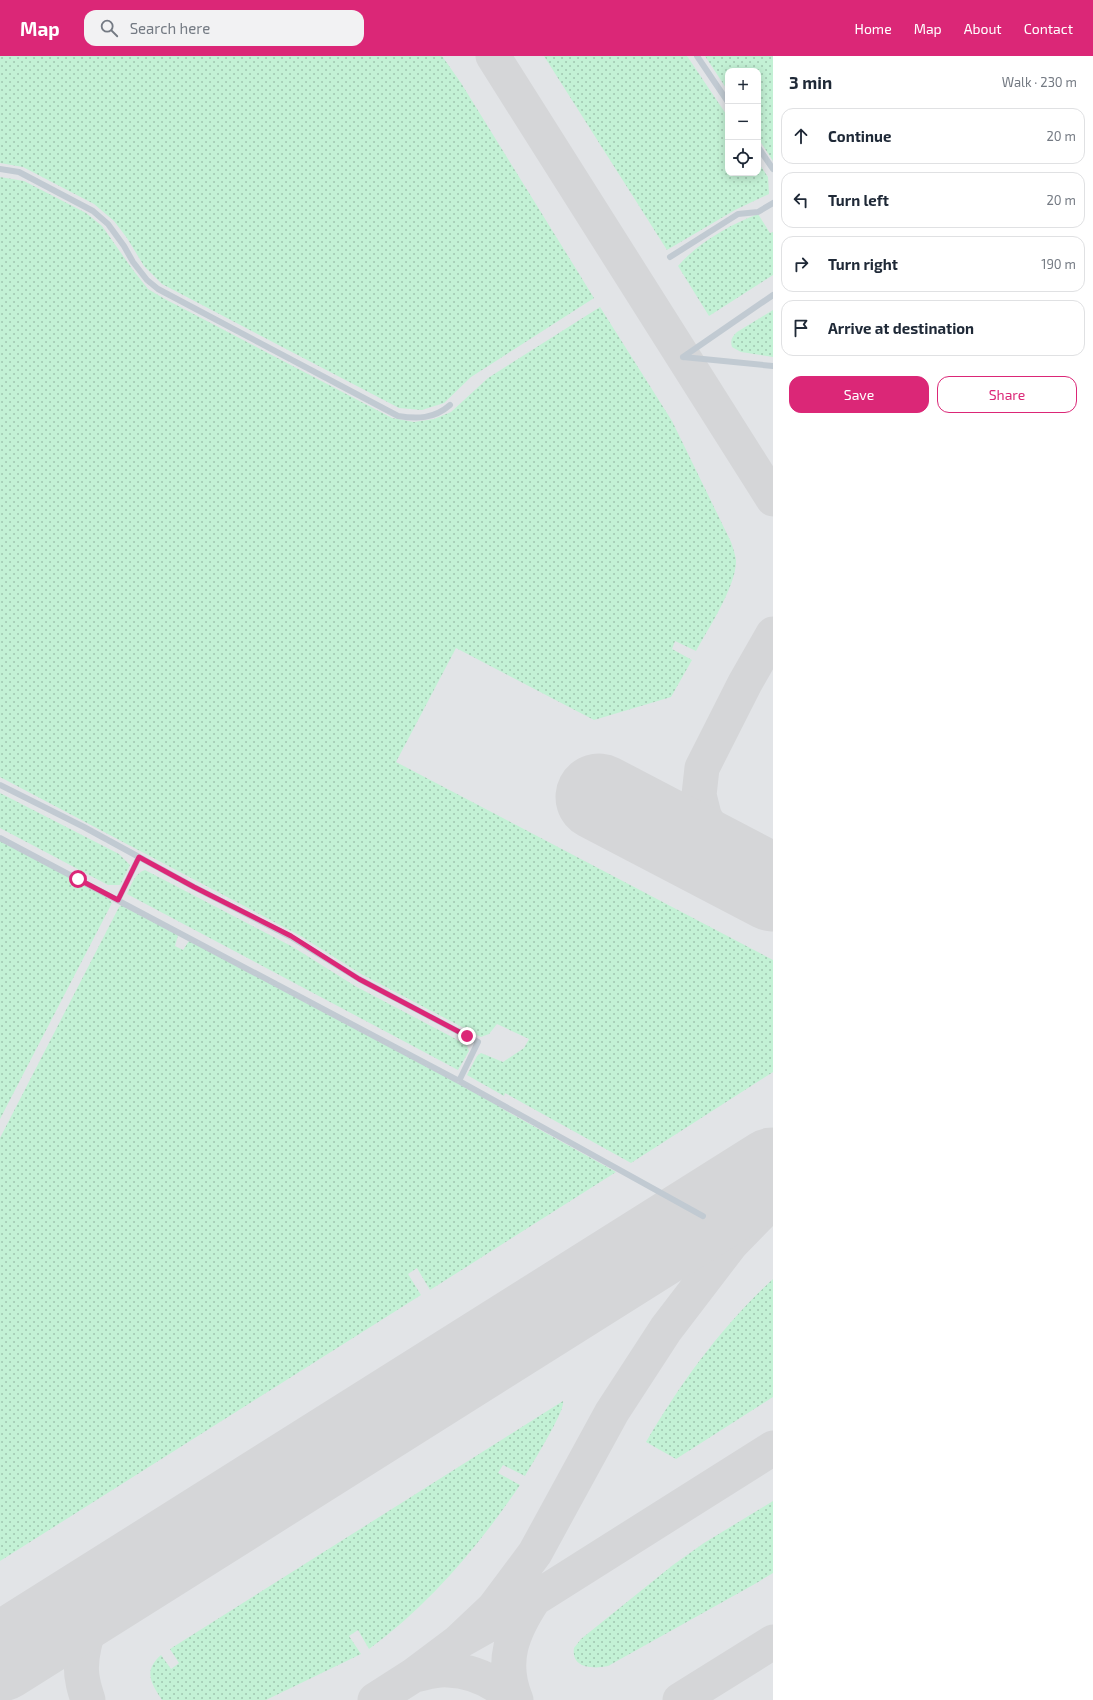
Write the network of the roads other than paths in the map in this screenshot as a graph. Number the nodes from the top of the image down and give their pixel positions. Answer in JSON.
{"nodes":[{"id":1,"x":697,"y":56,"type":"edge"},
{"id":2,"x":725,"y":98,"type":"edge"},
{"id":3,"x":761,"y":151,"type":"edge"},
{"id":4,"x":0,"y":169,"type":"edge"},
{"id":5,"x":773,"y":169,"type":"edge"},
{"id":6,"x":773,"y":203,"type":"edge"},
{"id":7,"x":670,"y":256,"type":"dead end"},
{"id":8,"x":773,"y":295,"type":"edge"},
{"id":9,"x":773,"y":366,"type":"edge"},
{"id":10,"x":450,"y":405,"type":"dead end"},
{"id":11,"x":0,"y":785,"type":"edge"},
{"id":12,"x":0,"y":838,"type":"edge"},
{"id":13,"x":139,"y":857,"type":"junction"},
{"id":14,"x":118,"y":900,"type":"junction"},
{"id":15,"x":459,"y":1081,"type":"junction"},
{"id":16,"x":703,"y":1216,"type":"dead end"}],
"edges":[{"from":1,"to":2,"type":"lane"},
{"from":3,"to":5,"type":"lane"},
{"from":4,"to":10,"type":"lane"},
{"from":6,"to":7,"type":"lane"},
{"from":8,"to":9,"type":"lane"},
{"from":11,"to":13,"type":"lane"},
{"from":12,"to":14,"type":"lane"},
{"from":13,"to":14,"type":"lane"},
{"from":13,"to":15,"type":"lane"},
{"from":14,"to":15,"type":"lane"},
{"from":15,"to":16,"type":"lane"}]}
